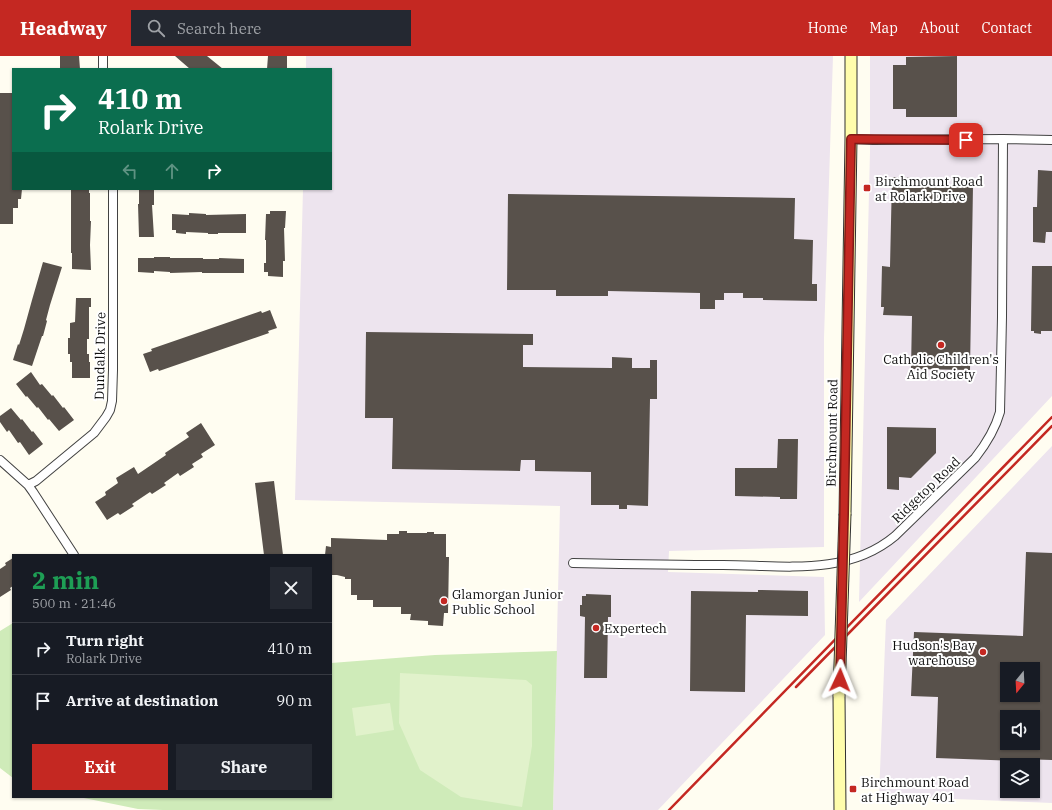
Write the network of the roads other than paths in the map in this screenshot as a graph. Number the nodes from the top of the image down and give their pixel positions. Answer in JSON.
{"nodes":[{"id":1,"x":104,"y":56,"type":"edge"},
{"id":2,"x":851,"y":56,"type":"edge"},
{"id":3,"x":103,"y":68,"type":"edge"},
{"id":4,"x":851,"y":139,"type":"junction"},
{"id":5,"x":1003,"y":139,"type":"junction"},
{"id":6,"x":1052,"y":140,"type":"edge"},
{"id":7,"x":113,"y":190,"type":"edge"},
{"id":8,"x":0,"y":460,"type":"edge"},
{"id":9,"x":28,"y":485,"type":"junction"},
{"id":10,"x":73,"y":554,"type":"edge"},
{"id":11,"x":573,"y":563,"type":"dead end"},
{"id":12,"x":840,"y":810,"type":"edge"}],
"edges":[{"from":1,"to":3,"type":"street"},
{"from":2,"to":4,"type":"main road","name":"Birchmount Road"},
{"from":4,"to":5,"type":"street"},
{"from":4,"to":12,"type":"main road","name":"Birchmount Road","bridge":true},
{"from":5,"to":6,"type":"street"},
{"from":5,"to":11,"type":"street","name":"Ridgetop Road"},
{"from":7,"to":9,"type":"street","name":"Dundalk Drive"},
{"from":8,"to":9,"type":"street"},
{"from":9,"to":10,"type":"street"}]}
